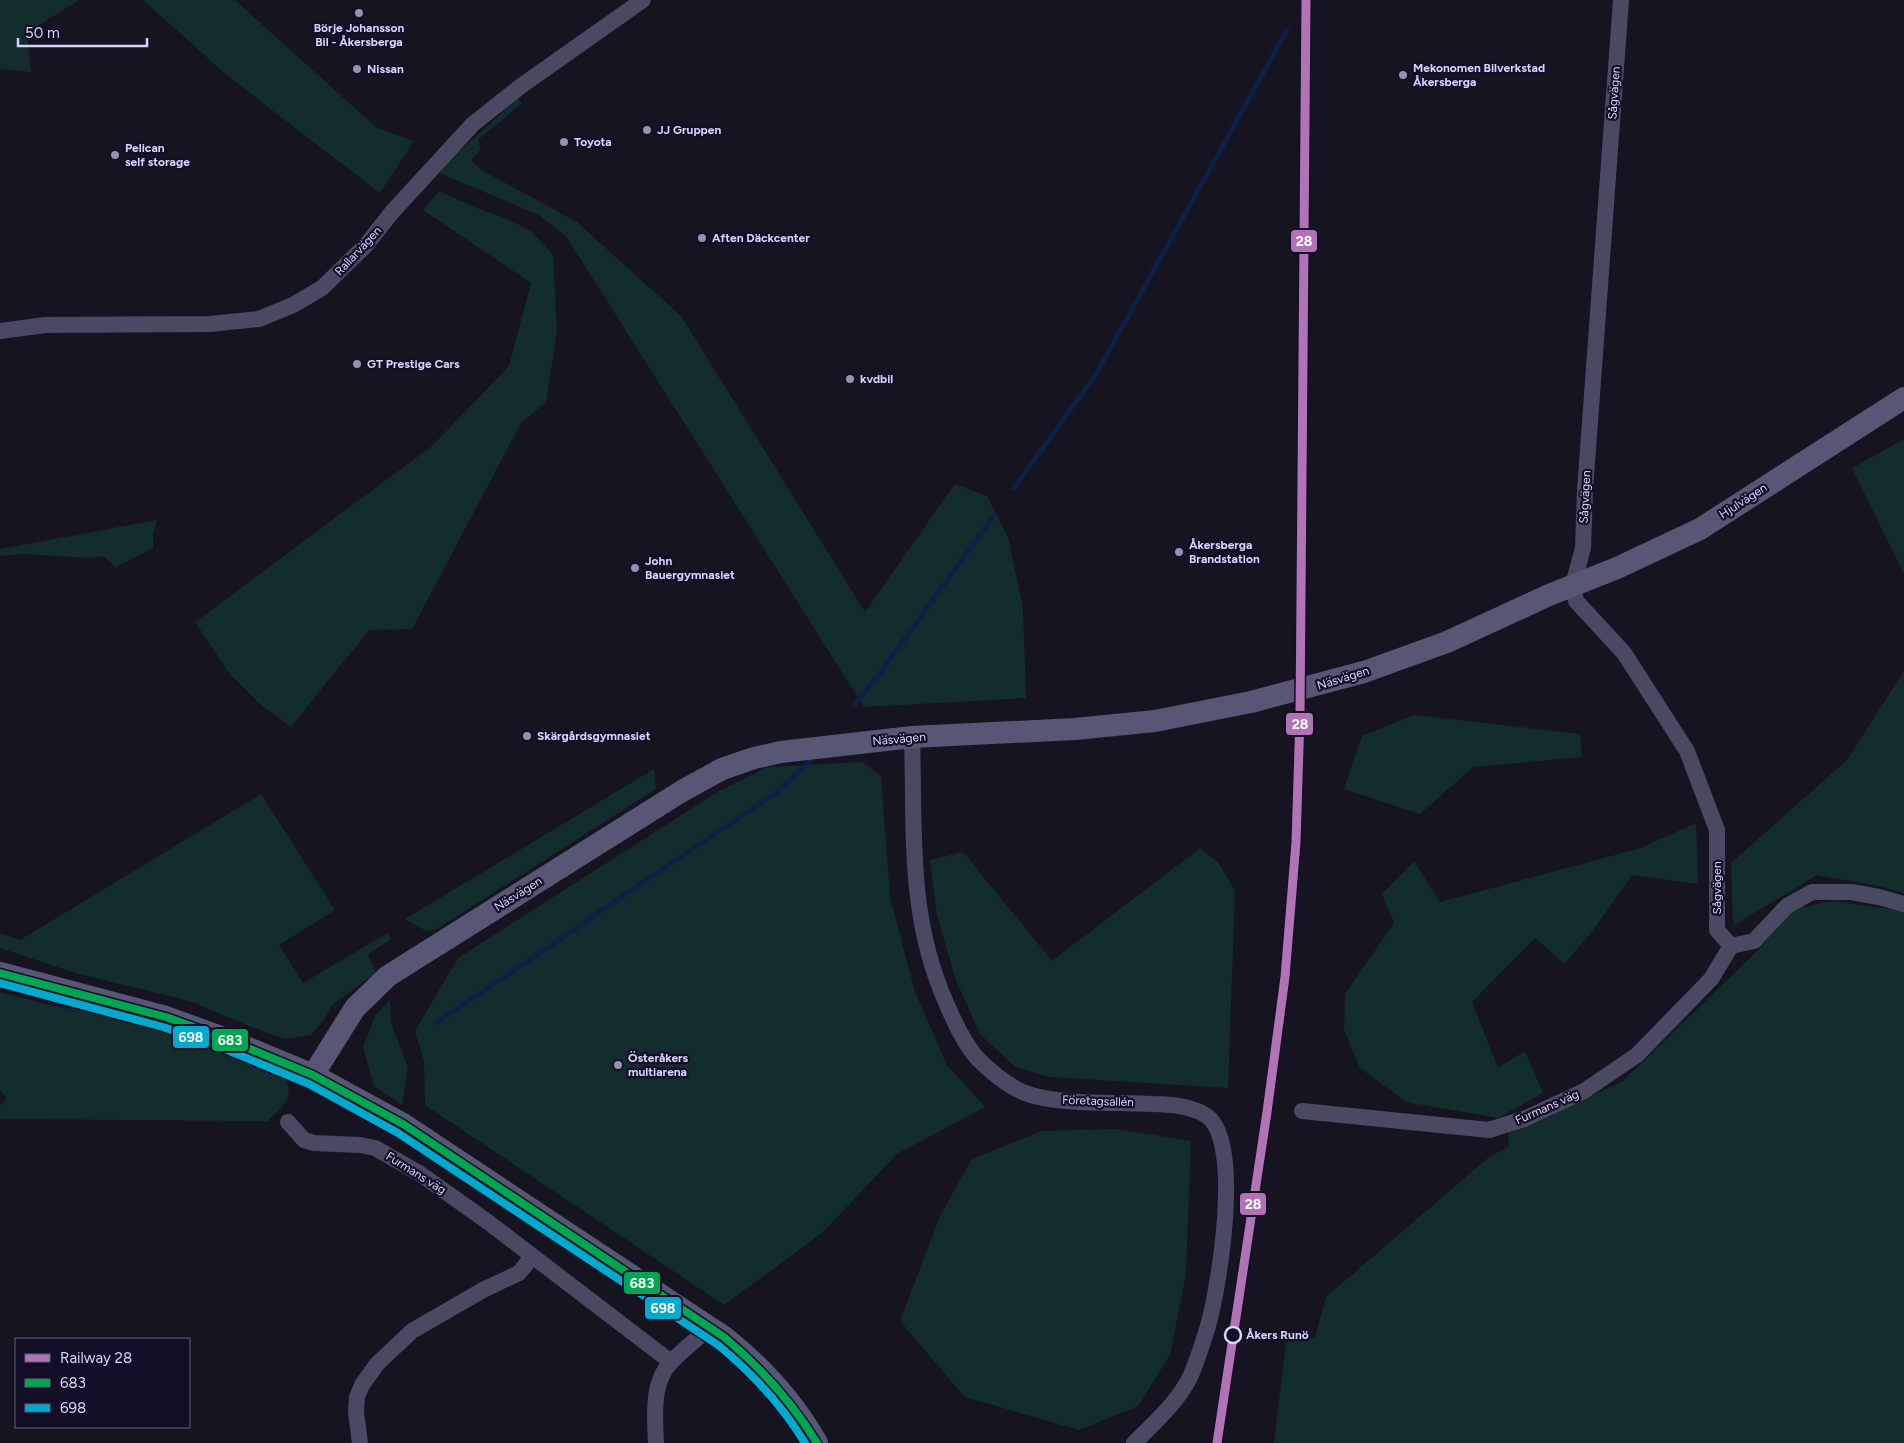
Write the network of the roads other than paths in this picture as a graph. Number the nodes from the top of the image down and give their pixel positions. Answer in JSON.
{"nodes":[{"id":1,"x":643,"y":0,"type":"edge"},
{"id":2,"x":1621,"y":0,"type":"edge"},
{"id":3,"x":0,"y":331,"type":"edge"},
{"id":4,"x":1904,"y":398,"type":"edge"},
{"id":5,"x":1573,"y":585,"type":"junction"},
{"id":6,"x":912,"y":737,"type":"junction"},
{"id":7,"x":1904,"y":904,"type":"edge"},
{"id":8,"x":1731,"y":946,"type":"junction"},
{"id":9,"x":0,"y":972,"type":"edge"},
{"id":10,"x":313,"y":1074,"type":"junction"},
{"id":11,"x":1302,"y":1111,"type":"dead end"},
{"id":12,"x":288,"y":1122,"type":"dead end"},
{"id":13,"x":532,"y":1257,"type":"junction"},
{"id":14,"x":710,"y":1326,"type":"junction"},
{"id":15,"x":671,"y":1362,"type":"junction"},
{"id":16,"x":360,"y":1443,"type":"edge"},
{"id":17,"x":656,"y":1443,"type":"edge"},
{"id":18,"x":817,"y":1443,"type":"edge"},
{"id":19,"x":1134,"y":1443,"type":"edge"}],
"edges":[{"from":1,"to":3,"type":"street","name":"Rallarvägen"},
{"from":2,"to":5,"type":"street","name":"Sågvägen"},
{"from":4,"to":5,"type":"street","name":"Hjulvägen"},
{"from":5,"to":6,"type":"street","name":"Näsvägen"},
{"from":5,"to":8,"type":"street","name":"Sågvägen"},
{"from":6,"to":10,"type":"street","name":"Näsvägen"},
{"from":6,"to":19,"type":"street","name":"Företagsallén"},
{"from":7,"to":8,"type":"street"},
{"from":8,"to":11,"type":"street","name":"Furmans väg"},
{"from":9,"to":10,"type":"street"},
{"from":10,"to":14,"type":"street"},
{"from":12,"to":13,"type":"street","name":"Furmans väg"},
{"from":13,"to":15,"type":"street","name":"Furmans väg"},
{"from":13,"to":16,"type":"street"},
{"from":14,"to":15,"type":"street"},
{"from":14,"to":18,"type":"street"},
{"from":15,"to":17,"type":"street"}]}
